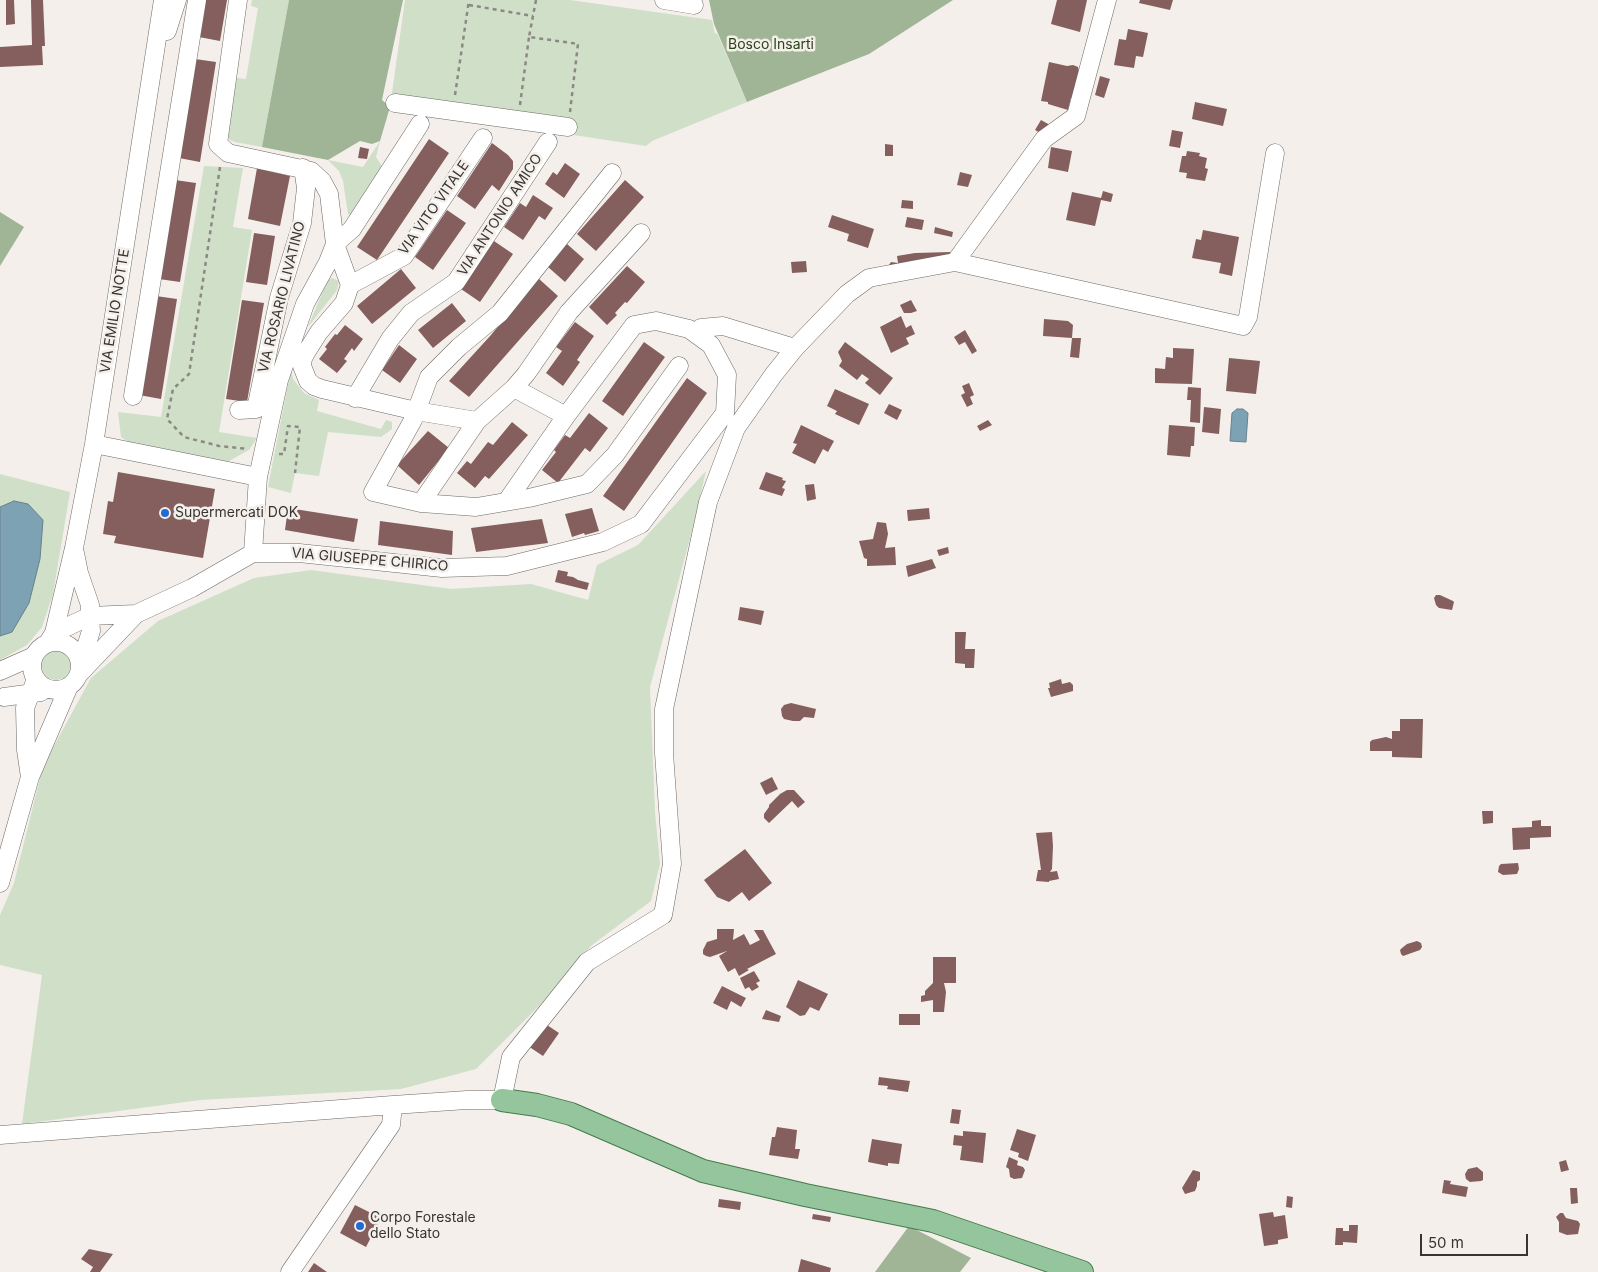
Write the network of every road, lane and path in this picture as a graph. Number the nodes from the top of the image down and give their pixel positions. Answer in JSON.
{"nodes":[{"id":1,"x":163,"y":0,"type":"edge"},
{"id":2,"x":176,"y":0,"type":"edge"},
{"id":3,"x":197,"y":0,"type":"edge"},
{"id":4,"x":238,"y":0,"type":"edge"},
{"id":5,"x":469,"y":0,"type":"edge"},
{"id":6,"x":536,"y":0,"type":"edge"},
{"id":7,"x":664,"y":0,"type":"edge"},
{"id":8,"x":1107,"y":0,"type":"edge"},
{"id":9,"x":469,"y":5,"type":"junction"},
{"id":10,"x":694,"y":5,"type":"dead end"},
{"id":11,"x":533,"y":16,"type":"junction"},
{"id":12,"x":529,"y":37,"type":"junction"},
{"id":13,"x":152,"y":74,"type":"junction"},
{"id":14,"x":395,"y":104,"type":"dead end"},
{"id":15,"x":452,"y":111,"type":"junction"},
{"id":16,"x":518,"y":120,"type":"junction"},
{"id":17,"x":420,"y":124,"type":"dead end"},
{"id":18,"x":568,"y":127,"type":"joint"},
{"id":19,"x":483,"y":138,"type":"dead end"},
{"id":20,"x":548,"y":142,"type":"dead end"},
{"id":21,"x":224,"y":150,"type":"junction"},
{"id":22,"x":1275,"y":153,"type":"dead end"},
{"id":23,"x":303,"y":168,"type":"junction"},
{"id":24,"x":612,"y":173,"type":"dead end"},
{"id":25,"x":641,"y":233,"type":"dead end"},
{"id":26,"x":335,"y":244,"type":"junction"},
{"id":27,"x":956,"y":262,"type":"junction"},
{"id":28,"x":350,"y":285,"type":"junction"},
{"id":29,"x":697,"y":335,"type":"junction"},
{"id":30,"x":795,"y":348,"type":"junction"},
{"id":31,"x":680,"y":366,"type":"dead end"},
{"id":32,"x":514,"y":388,"type":"junction"},
{"id":33,"x":133,"y":396,"type":"dead end"},
{"id":34,"x":355,"y":398,"type":"junction"},
{"id":35,"x":239,"y":410,"type":"dead end"},
{"id":36,"x":416,"y":411,"type":"junction"},
{"id":37,"x":566,"y":416,"type":"junction"},
{"id":38,"x":477,"y":421,"type":"junction"},
{"id":39,"x":94,"y":444,"type":"junction"},
{"id":40,"x":250,"y":450,"type":"dead end"},
{"id":41,"x":275,"y":454,"type":"dead end"},
{"id":42,"x":294,"y":473,"type":"dead end"},
{"id":43,"x":258,"y":477,"type":"junction"},
{"id":44,"x":507,"y":502,"type":"junction"},
{"id":45,"x":421,"y":503,"type":"junction"},
{"id":46,"x":74,"y":548,"type":"junction"},
{"id":47,"x":253,"y":553,"type":"junction"},
{"id":48,"x":136,"y":614,"type":"junction"},
{"id":49,"x":90,"y":616,"type":"junction"},
{"id":50,"x":51,"y":638,"type":"junction"},
{"id":51,"x":34,"y":656,"type":"junction"},
{"id":52,"x":0,"y":671,"type":"edge"},
{"id":53,"x":71,"y":679,"type":"junction"},
{"id":54,"x":33,"y":687,"type":"junction"},
{"id":55,"x":2,"y":695,"type":"edge"},
{"id":56,"x":26,"y":734,"type":"junction"},
{"id":57,"x":30,"y":777,"type":"junction"},
{"id":58,"x":0,"y":883,"type":"edge"},
{"id":59,"x":502,"y":1100,"type":"junction"},
{"id":60,"x":392,"y":1105,"type":"junction"},
{"id":61,"x":0,"y":1135,"type":"edge"},
{"id":62,"x":290,"y":1272,"type":"edge"},
{"id":63,"x":1082,"y":1272,"type":"edge"}],
"edges":[{"from":1,"to":13,"type":"street","name":"VIA EMILIO NOTTE"},
{"from":2,"to":13,"type":"street","name":"VIA EMILIO NOTTE"},
{"from":3,"to":33,"type":"street"},
{"from":4,"to":21,"type":"street"},
{"from":5,"to":9,"type":"path"},
{"from":6,"to":11,"type":"path"},
{"from":7,"to":10,"type":"street"},
{"from":8,"to":27,"type":"street"},
{"from":9,"to":11,"type":"path"},
{"from":9,"to":15,"type":"path"},
{"from":11,"to":12,"type":"path"},
{"from":12,"to":16,"type":"path"},
{"from":12,"to":18,"type":"path"},
{"from":13,"to":39,"type":"street","name":"VIA EMILIO NOTTE"},
{"from":14,"to":15,"type":"street"},
{"from":15,"to":16,"type":"street"},
{"from":16,"to":18,"type":"street"},
{"from":17,"to":26,"type":"street"},
{"from":19,"to":28,"type":"street","name":"VIA VITO VITALE"},
{"from":20,"to":34,"type":"street","name":"VIA ANTONIO AMICO"},
{"from":21,"to":23,"type":"street"},
{"from":21,"to":40,"type":"path"},
{"from":22,"to":27,"type":"street"},
{"from":23,"to":26,"type":"street"},
{"from":23,"to":35,"type":"street","name":"VIA ROSARIO LIVATINO"},
{"from":24,"to":36,"type":"street"},
{"from":25,"to":32,"type":"street"},
{"from":26,"to":28,"type":"street"},
{"from":26,"to":43,"type":"street"},
{"from":27,"to":30,"type":"street"},
{"from":28,"to":34,"type":"street"},
{"from":29,"to":30,"type":"street"},
{"from":29,"to":37,"type":"street","name":"VIA GIUSEPPE CHIRICO"},
{"from":29,"to":47,"type":"street","name":"VIA GIUSEPPE CHIRICO"},
{"from":30,"to":59,"type":"street"},
{"from":31,"to":44,"type":"street"},
{"from":32,"to":37,"type":"street"},
{"from":32,"to":38,"type":"street"},
{"from":34,"to":36,"type":"street"},
{"from":36,"to":38,"type":"street"},
{"from":36,"to":45,"type":"street"},
{"from":37,"to":44,"type":"street","name":"VIA GIUSEPPE CHIRICO"},
{"from":38,"to":45,"type":"street"},
{"from":39,"to":43,"type":"street"},
{"from":39,"to":46,"type":"street","name":"VIA EMILIO NOTTE"},
{"from":41,"to":42,"type":"path"},
{"from":43,"to":47,"type":"street"},
{"from":44,"to":45,"type":"street"},
{"from":46,"to":49,"type":"street"},
{"from":46,"to":50,"type":"street","name":"VIA EMILIO NOTTE"},
{"from":47,"to":48,"type":"street"},
{"from":48,"to":49,"type":"street"},
{"from":48,"to":53,"type":"street"},
{"from":49,"to":50,"type":"street"},
{"from":49,"to":53,"type":"street"},
{"from":50,"to":51,"type":"street"},
{"from":50,"to":53,"type":"street"},
{"from":51,"to":52,"type":"street"},
{"from":51,"to":54,"type":"street"},
{"from":53,"to":54,"type":"street"},
{"from":53,"to":57,"type":"street"},
{"from":54,"to":55,"type":"street"},
{"from":54,"to":56,"type":"street"},
{"from":55,"to":56,"type":"street"},
{"from":56,"to":57,"type":"street"},
{"from":57,"to":58,"type":"street"},
{"from":59,"to":60,"type":"street"},
{"from":59,"to":63,"type":"main road"},
{"from":60,"to":61,"type":"street"},
{"from":60,"to":62,"type":"street"}]}
